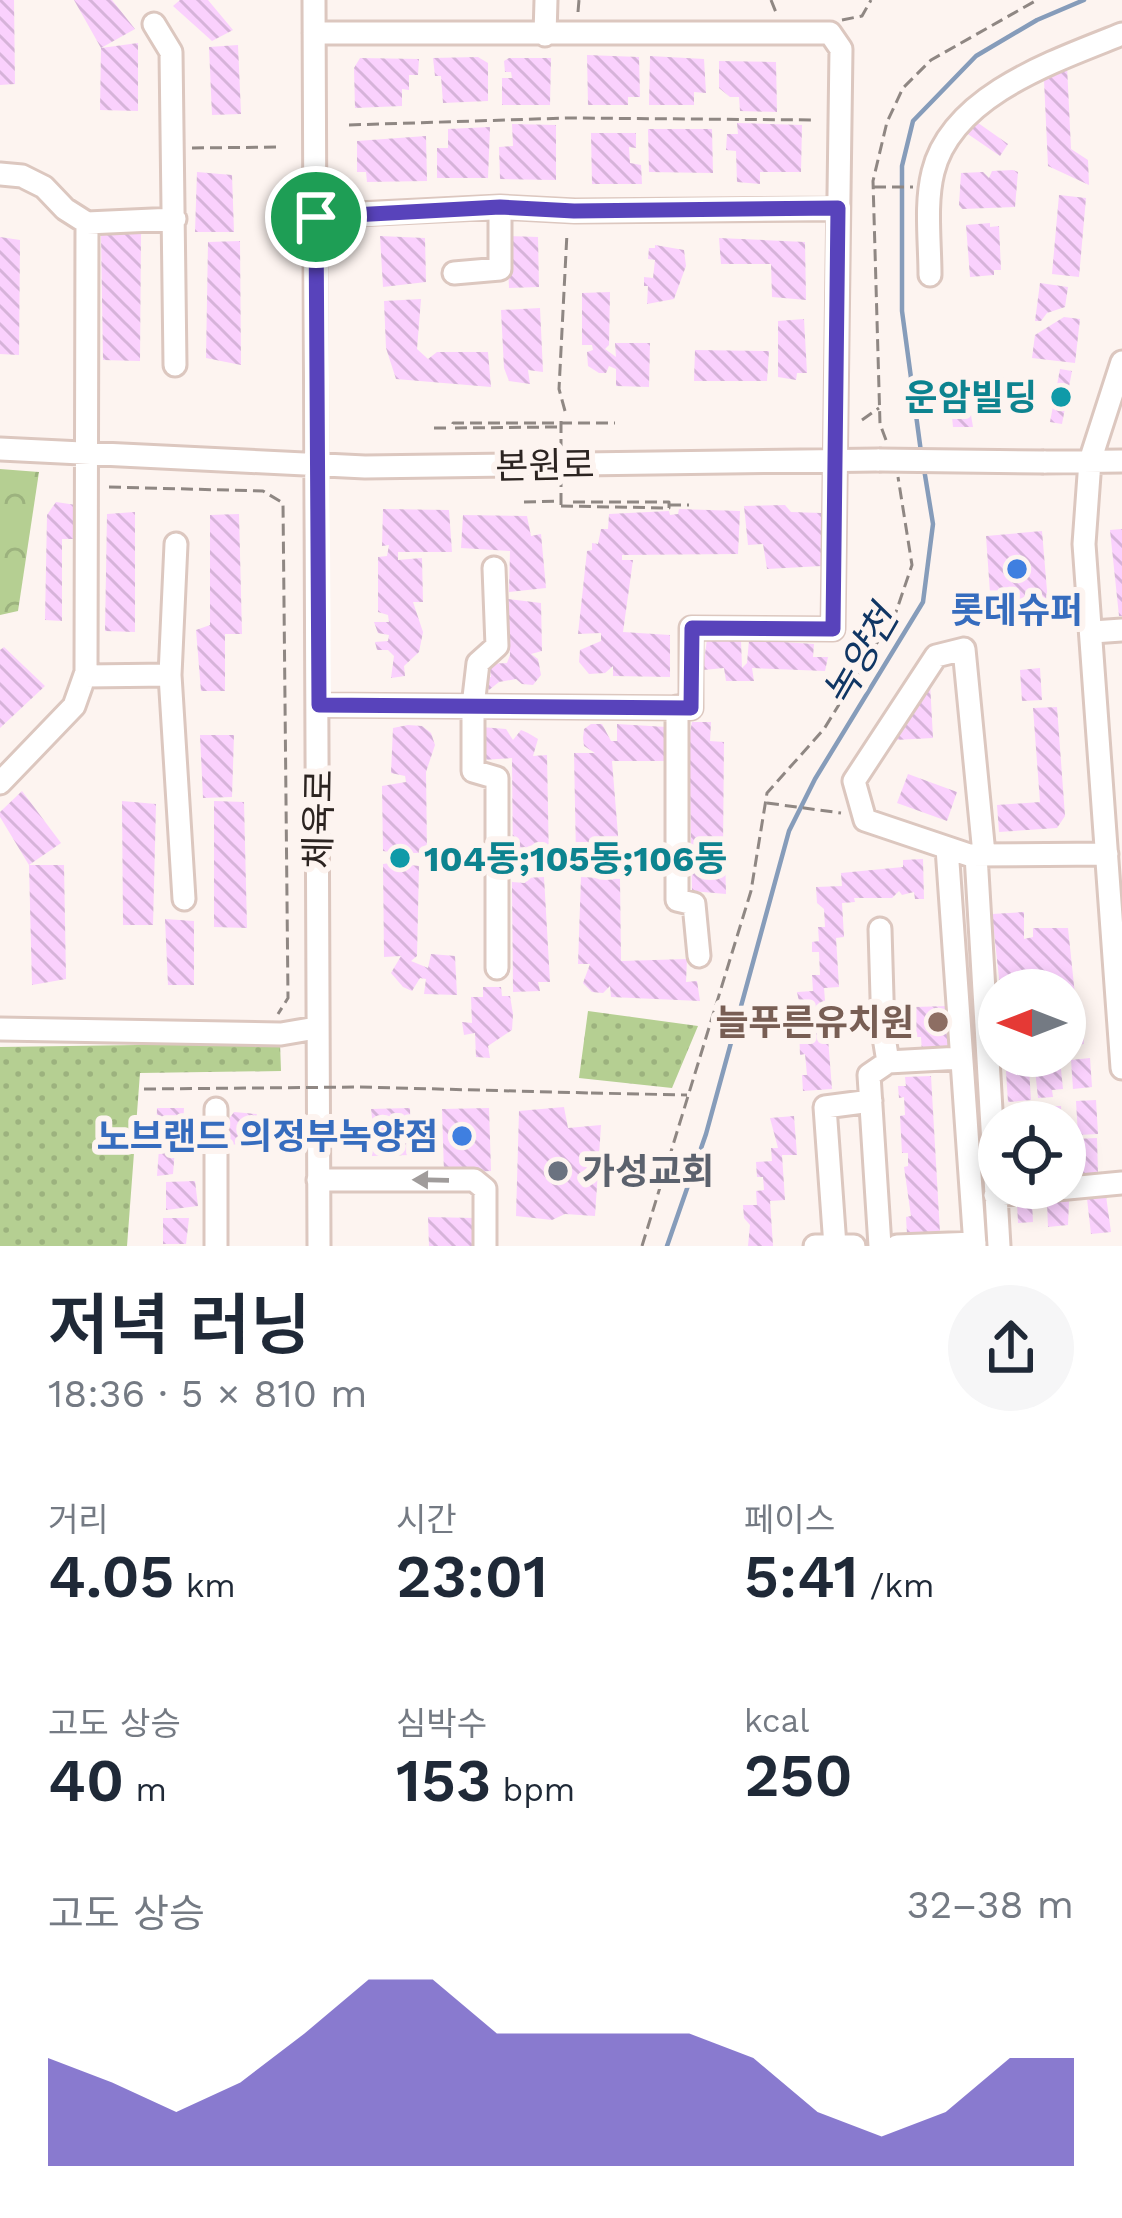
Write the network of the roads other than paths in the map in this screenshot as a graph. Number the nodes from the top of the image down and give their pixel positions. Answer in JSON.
{"nodes":[{"id":1,"x":314,"y":0,"type":"edge"},
{"id":2,"x":546,"y":0,"type":"edge"},
{"id":3,"x":154,"y":24,"type":"dead end"},
{"id":4,"x":314,"y":33,"type":"junction"},
{"id":5,"x":1122,"y":34,"type":"edge"},
{"id":6,"x":545,"y":35,"type":"junction"},
{"id":7,"x":0,"y":174,"type":"edge"},
{"id":8,"x":500,"y":207,"type":"junction"},
{"id":9,"x":838,"y":208,"type":"junction"},
{"id":10,"x":316,"y":217,"type":"junction"},
{"id":11,"x":175,"y":219,"type":"junction"},
{"id":12,"x":87,"y":223,"type":"junction"},
{"id":13,"x":454,"y":273,"type":"dead end"},
{"id":14,"x":930,"y":275,"type":"dead end"},
{"id":15,"x":1122,"y":362,"type":"edge"},
{"id":16,"x":175,"y":365,"type":"dead end"},
{"id":17,"x":0,"y":448,"type":"edge"},
{"id":18,"x":84,"y":454,"type":"junction"},
{"id":19,"x":835,"y":461,"type":"junction"},
{"id":20,"x":1090,"y":461,"type":"junction"},
{"id":21,"x":1122,"y":461,"type":"edge"},
{"id":22,"x":316,"y":466,"type":"junction"},
{"id":23,"x":176,"y":544,"type":"dead end"},
{"id":24,"x":494,"y":568,"type":"dead end"},
{"id":25,"x":1122,"y":630,"type":"edge"},
{"id":26,"x":1093,"y":632,"type":"junction"},
{"id":27,"x":170,"y":675,"type":"junction"},
{"id":28,"x":85,"y":676,"type":"junction"},
{"id":29,"x":319,"y":705,"type":"junction"},
{"id":30,"x":473,"y":706,"type":"junction"},
{"id":31,"x":677,"y":707,"type":"junction"},
{"id":32,"x":0,"y":783,"type":"edge"},
{"id":33,"x":1112,"y":842,"type":"edge"},
{"id":34,"x":947,"y":848,"type":"junction"},
{"id":35,"x":980,"y":855,"type":"junction"},
{"id":36,"x":184,"y":899,"type":"dead end"},
{"id":37,"x":880,"y":929,"type":"dead end"},
{"id":38,"x":699,"y":956,"type":"dead end"},
{"id":39,"x":497,"y":968,"type":"dead end"},
{"id":40,"x":316,"y":1028,"type":"junction"},
{"id":41,"x":0,"y":1029,"type":"edge"},
{"id":42,"x":961,"y":1058,"type":"junction"},
{"id":43,"x":888,"y":1062,"type":"junction"},
{"id":44,"x":1122,"y":1064,"type":"edge"},
{"id":45,"x":871,"y":1101,"type":"junction"},
{"id":46,"x":991,"y":1101,"type":"edge"},
{"id":47,"x":216,"y":1109,"type":"dead end"},
{"id":48,"x":318,"y":1180,"type":"junction"},
{"id":49,"x":1122,"y":1183,"type":"edge"},
{"id":50,"x":1086,"y":1186,"type":"edge"},
{"id":51,"x":996,"y":1209,"type":"edge"},
{"id":52,"x":975,"y":1244,"type":"edge"},
{"id":53,"x":216,"y":1246,"type":"edge"},
{"id":54,"x":319,"y":1246,"type":"edge"},
{"id":55,"x":484,"y":1246,"type":"edge"},
{"id":56,"x":815,"y":1246,"type":"edge"},
{"id":57,"x":835,"y":1246,"type":"edge"},
{"id":58,"x":854,"y":1246,"type":"edge"},
{"id":59,"x":880,"y":1246,"type":"edge"},
{"id":60,"x":896,"y":1246,"type":"edge"},
{"id":61,"x":998,"y":1246,"type":"edge"}],
"edges":[{"from":1,"to":4,"type":"street","name":"체육로"},
{"from":2,"to":6,"type":"street"},
{"from":3,"to":11,"type":"street"},
{"from":4,"to":6,"type":"street"},
{"from":4,"to":10,"type":"street","name":"체육로"},
{"from":5,"to":14,"type":"street"},
{"from":6,"to":9,"type":"street"},
{"from":7,"to":12,"type":"street"},
{"from":8,"to":9,"type":"street"},
{"from":8,"to":10,"type":"street"},
{"from":8,"to":13,"type":"street"},
{"from":9,"to":19,"type":"street"},
{"from":10,"to":22,"type":"street","name":"체육로"},
{"from":11,"to":12,"type":"street"},
{"from":11,"to":16,"type":"street"},
{"from":12,"to":18,"type":"street"},
{"from":15,"to":20,"type":"street"},
{"from":17,"to":18,"type":"street","name":"본원로"},
{"from":18,"to":22,"type":"street","name":"본원로"},
{"from":18,"to":28,"type":"street"},
{"from":19,"to":20,"type":"street","name":"본원로","bridge":true},
{"from":19,"to":22,"type":"street","name":"본원로"},
{"from":19,"to":31,"type":"street"},
{"from":20,"to":21,"type":"street","name":"본원로"},
{"from":20,"to":26,"type":"street"},
{"from":22,"to":29,"type":"street","name":"체육로"},
{"from":23,"to":27,"type":"street"},
{"from":24,"to":30,"type":"street"},
{"from":25,"to":26,"type":"street"},
{"from":26,"to":33,"type":"street"},
{"from":27,"to":28,"type":"street"},
{"from":27,"to":36,"type":"street"},
{"from":28,"to":32,"type":"street"},
{"from":29,"to":30,"type":"street"},
{"from":29,"to":40,"type":"street","name":"체육로"},
{"from":30,"to":31,"type":"street"},
{"from":30,"to":39,"type":"street"},
{"from":31,"to":38,"type":"street"},
{"from":33,"to":35,"type":"street"},
{"from":33,"to":44,"type":"street"},
{"from":34,"to":35,"type":"street"},
{"from":34,"to":35,"type":"street"},
{"from":34,"to":42,"type":"street"},
{"from":35,"to":46,"type":"street"},
{"from":37,"to":43,"type":"street"},
{"from":40,"to":41,"type":"street"},
{"from":40,"to":48,"type":"street","name":"체육로"},
{"from":42,"to":43,"type":"street"},
{"from":42,"to":52,"type":"street"},
{"from":43,"to":45,"type":"street"},
{"from":45,"to":57,"type":"street"},
{"from":45,"to":59,"type":"street"},
{"from":47,"to":53,"type":"street"},
{"from":48,"to":54,"type":"street","name":"체육로"},
{"from":55,"to":48,"type":"street","one_way":true},
{"from":49,"to":50,"type":"street"},
{"from":51,"to":61,"type":"street"},
{"from":52,"to":60,"type":"street"},
{"from":56,"to":57,"type":"street"},
{"from":57,"to":58,"type":"street"}]}
